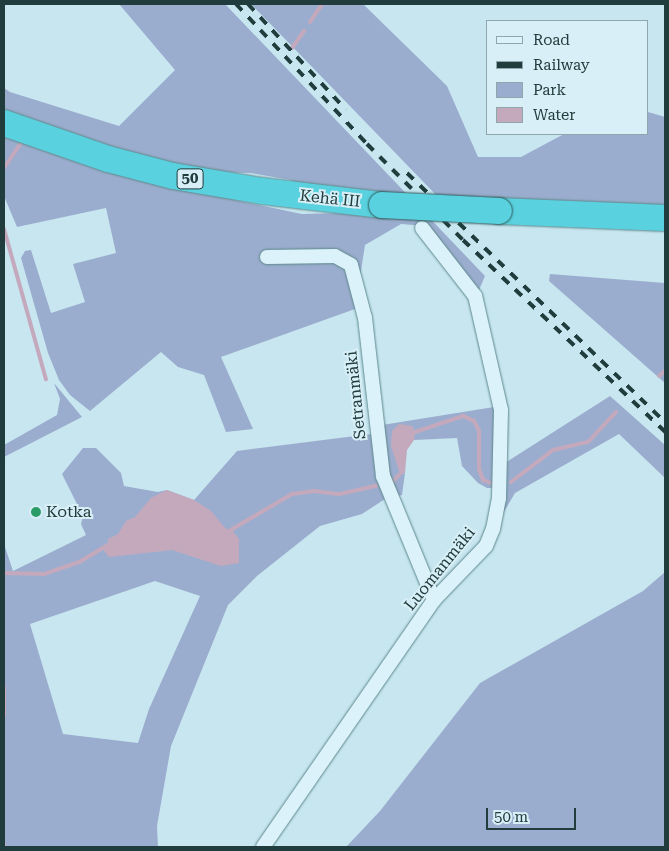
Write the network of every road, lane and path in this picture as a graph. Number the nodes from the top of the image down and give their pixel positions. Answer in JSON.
{"nodes":[{"id":1,"x":4,"y":123,"type":"edge"},
{"id":2,"x":665,"y":218,"type":"edge"},
{"id":3,"x":422,"y":228,"type":"dead end"},
{"id":4,"x":267,"y":257,"type":"dead end"},
{"id":5,"x":434,"y":600,"type":"junction"},
{"id":6,"x":262,"y":847,"type":"edge"}],
"edges":[{"from":1,"to":2,"type":"highway","name":"Kehä III","number":"50","bridge":true},
{"from":3,"to":5,"type":"street","name":"Luomanmäki"},
{"from":4,"to":5,"type":"street","name":"Setranmäki"},
{"from":5,"to":6,"type":"street","name":"Luomanmäki"}]}
